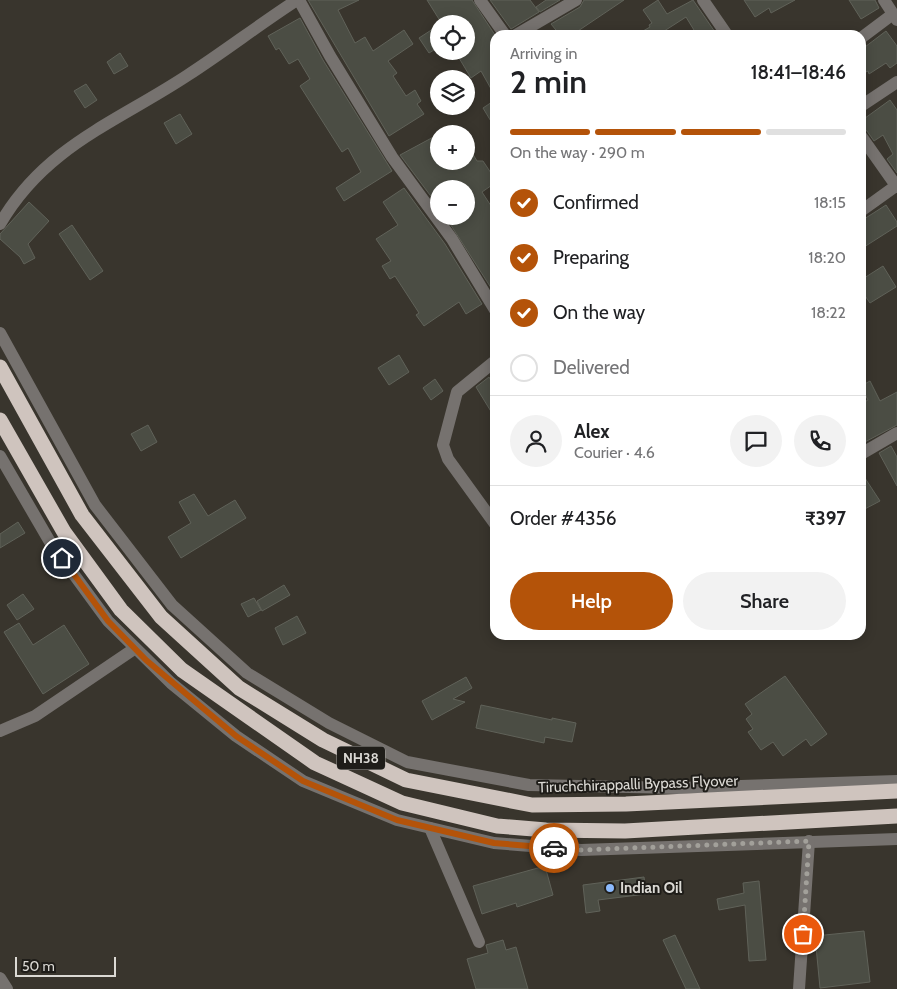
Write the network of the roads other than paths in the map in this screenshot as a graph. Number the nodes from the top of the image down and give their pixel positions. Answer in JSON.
{"nodes":[{"id":1,"x":298,"y":0,"type":"edge"},
{"id":2,"x":480,"y":0,"type":"edge"},
{"id":3,"x":576,"y":0,"type":"edge"},
{"id":4,"x":703,"y":0,"type":"edge"},
{"id":5,"x":884,"y":0,"type":"edge"},
{"id":6,"x":895,"y":17,"type":"edge"},
{"id":7,"x":501,"y":30,"type":"edge"},
{"id":8,"x":525,"y":30,"type":"edge"},
{"id":9,"x":724,"y":30,"type":"edge"},
{"id":10,"x":866,"y":35,"type":"edge"},
{"id":11,"x":897,"y":82,"type":"edge"},
{"id":12,"x":866,"y":103,"type":"edge"},
{"id":13,"x":866,"y":143,"type":"edge"},
{"id":14,"x":897,"y":186,"type":"edge"},
{"id":15,"x":866,"y":208,"type":"edge"},
{"id":16,"x":0,"y":224,"type":"edge"},
{"id":17,"x":490,"y":302,"type":"edge"},
{"id":18,"x":0,"y":333,"type":"edge"},
{"id":19,"x":490,"y":365,"type":"edge"},
{"id":20,"x":0,"y":367,"type":"edge"},
{"id":21,"x":0,"y":420,"type":"edge"},
{"id":22,"x":897,"y":433,"type":"edge"},
{"id":23,"x":866,"y":451,"type":"edge"},
{"id":24,"x":0,"y":456,"type":"edge"},
{"id":25,"x":490,"y":517,"type":"edge"},
{"id":26,"x":134,"y":649,"type":"junction"},
{"id":27,"x":0,"y":730,"type":"edge"},
{"id":28,"x":897,"y":781,"type":"edge"},
{"id":29,"x":897,"y":791,"type":"edge"},
{"id":30,"x":897,"y":816,"type":"edge"},
{"id":31,"x":430,"y":828,"type":"junction"},
{"id":32,"x":897,"y":839,"type":"edge"},
{"id":33,"x":809,"y":841,"type":"junction"},
{"id":34,"x":479,"y":942,"type":"dead end"},
{"id":35,"x":0,"y":978,"type":"edge"},
{"id":36,"x":7,"y":989,"type":"edge"},
{"id":37,"x":799,"y":989,"type":"edge"}],
"edges":[{"from":1,"to":16,"type":"street"},
{"from":1,"to":17,"type":"street"},
{"from":2,"to":7,"type":"street"},
{"from":3,"to":8,"type":"street"},
{"from":4,"to":9,"type":"street"},
{"from":5,"to":6,"type":"street"},
{"from":6,"to":10,"type":"street"},
{"from":11,"to":12,"type":"street"},
{"from":13,"to":14,"type":"street"},
{"from":14,"to":15,"type":"street"},
{"from":18,"to":28,"type":"street"},
{"from":19,"to":25,"type":"street"},
{"from":20,"to":29,"type":"highway","name":"Tiruchchirappalli Bypass Flyover","number":"NH38"},
{"from":21,"to":30,"type":"highway","number":"NH38"},
{"from":22,"to":23,"type":"street"},
{"from":24,"to":26,"type":"street"},
{"from":26,"to":27,"type":"street"},
{"from":26,"to":31,"type":"street"},
{"from":31,"to":33,"type":"street"},
{"from":31,"to":34,"type":"street"},
{"from":32,"to":33,"type":"street"},
{"from":33,"to":37,"type":"street"},
{"from":35,"to":36,"type":"street"}]}
